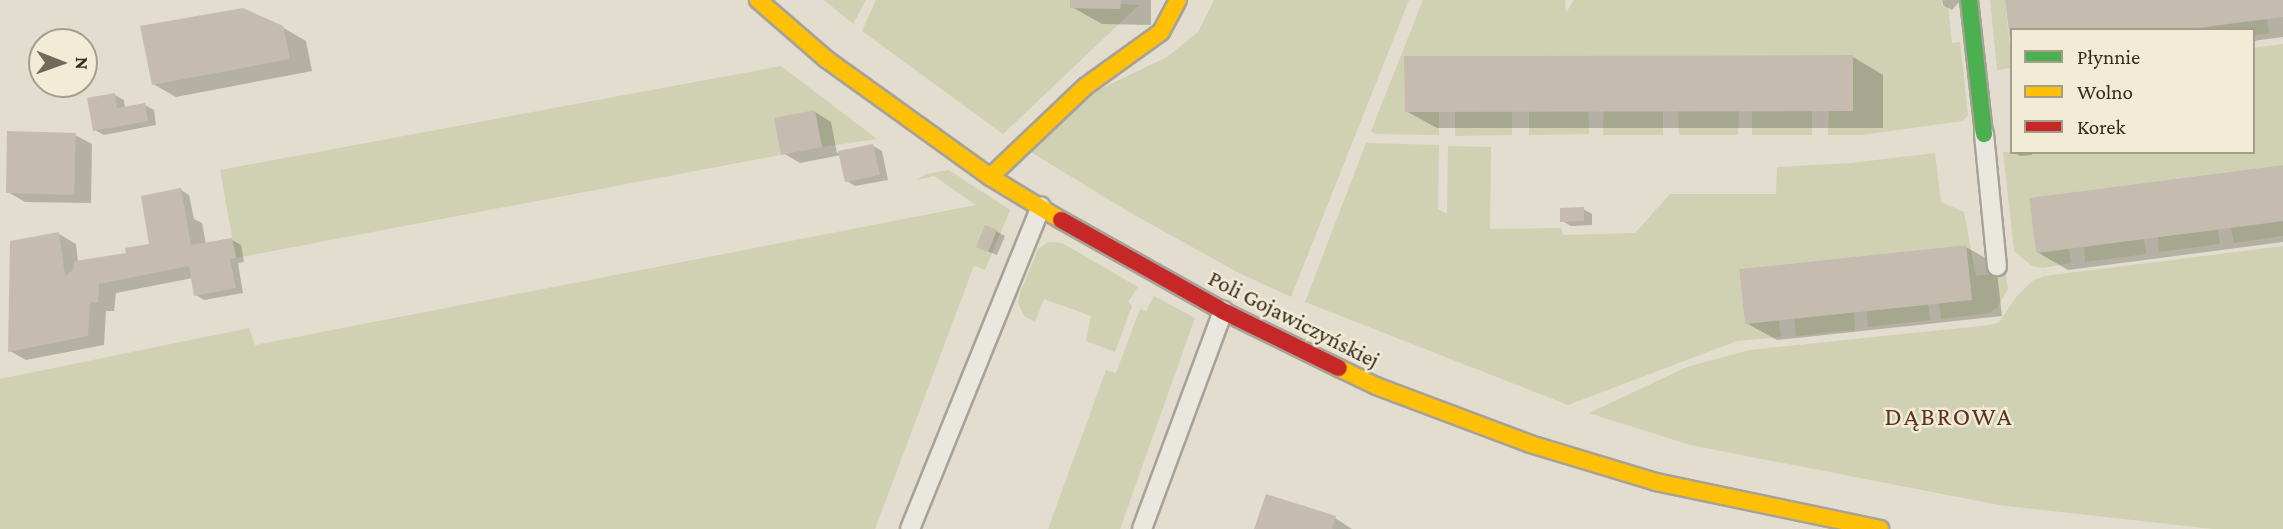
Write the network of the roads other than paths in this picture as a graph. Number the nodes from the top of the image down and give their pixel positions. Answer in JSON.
{"nodes":[{"id":1,"x":758,"y":0,"type":"edge"},
{"id":2,"x":1178,"y":0,"type":"edge"},
{"id":3,"x":1969,"y":0,"type":"edge"},
{"id":4,"x":1984,"y":134,"type":"joint"},
{"id":5,"x":990,"y":177,"type":"junction"},
{"id":6,"x":1041,"y":207,"type":"junction"},
{"id":7,"x":1997,"y":267,"type":"dead end"},
{"id":8,"x":1223,"y":311,"type":"junction"},
{"id":9,"x":910,"y":529,"type":"edge"},
{"id":10,"x":1142,"y":529,"type":"edge"},
{"id":11,"x":1880,"y":529,"type":"edge"}],
"edges":[{"from":1,"to":5,"type":"street","name":"Poli Gojawiczyńskiej"},
{"from":2,"to":5,"type":"street"},
{"from":3,"to":4,"type":"street"},
{"from":4,"to":7,"type":"lane"},
{"from":5,"to":6,"type":"street","name":"Poli Gojawiczyńskiej"},
{"from":6,"to":8,"type":"street","name":"Poli Gojawiczyńskiej"},
{"from":6,"to":9,"type":"lane"},
{"from":8,"to":10,"type":"lane"},
{"from":8,"to":11,"type":"street","name":"Poli Gojawiczyńskiej"}]}
